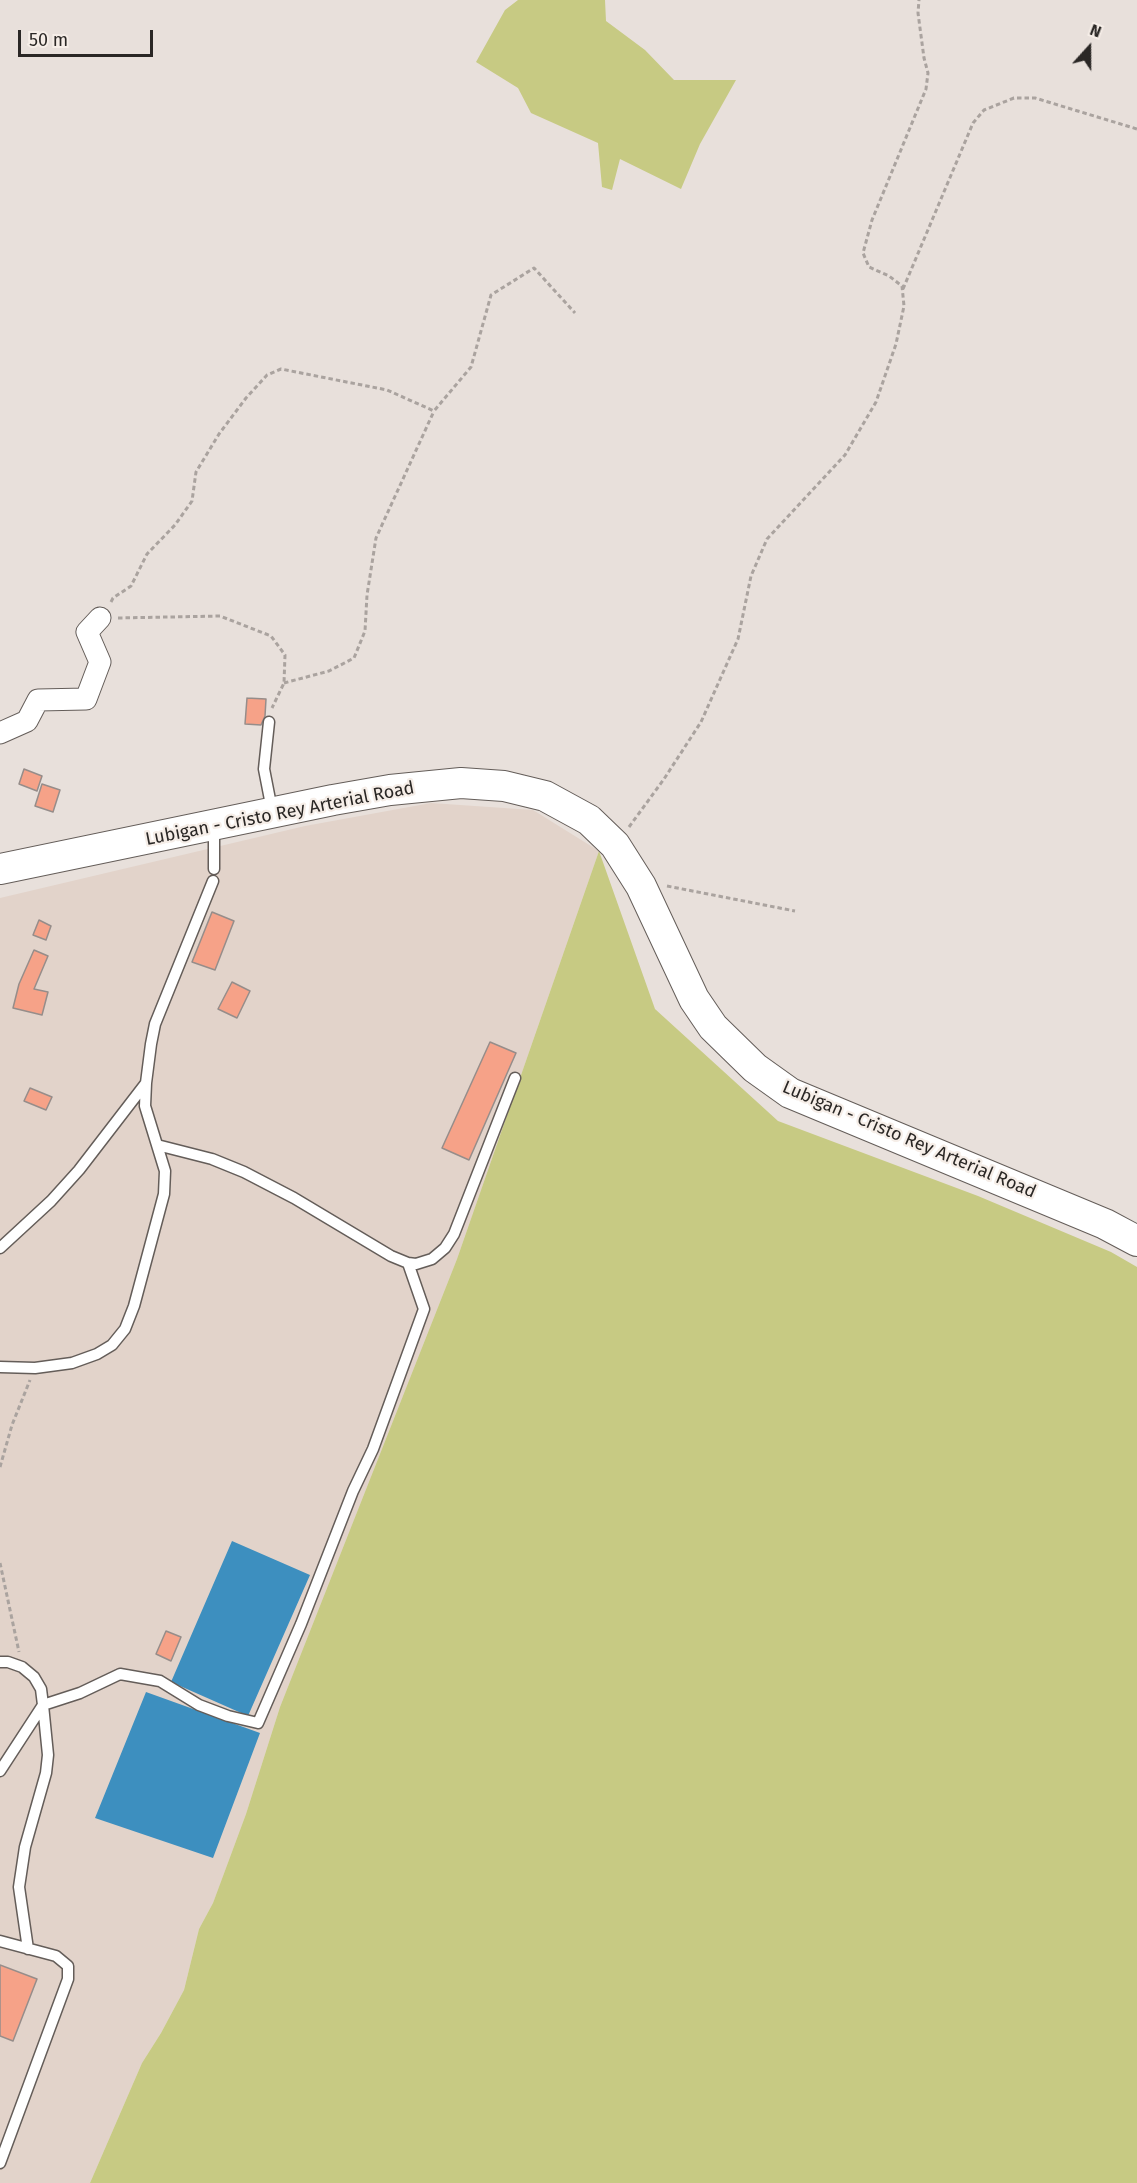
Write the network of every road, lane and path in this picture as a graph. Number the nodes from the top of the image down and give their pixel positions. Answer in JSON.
{"nodes":[{"id":1,"x":919,"y":0,"type":"edge"},
{"id":2,"x":1137,"y":129,"type":"edge"},
{"id":3,"x":902,"y":291,"type":"junction"},
{"id":4,"x":575,"y":313,"type":"dead end"},
{"id":5,"x":434,"y":411,"type":"junction"},
{"id":6,"x":100,"y":618,"type":"junction"},
{"id":7,"x":284,"y":683,"type":"junction"},
{"id":8,"x":269,"y":722,"type":"joint"},
{"id":9,"x":0,"y":733,"type":"edge"},
{"id":10,"x":273,"y":813,"type":"junction"},
{"id":11,"x":214,"y":826,"type":"junction"},
{"id":12,"x":615,"y":845,"type":"junction"},
{"id":13,"x":0,"y":869,"type":"edge"},
{"id":14,"x":214,"y":869,"type":"dead end"},
{"id":15,"x":636,"y":878,"type":"junction"},
{"id":16,"x":213,"y":882,"type":"dead end"},
{"id":17,"x":795,"y":911,"type":"dead end"},
{"id":18,"x":515,"y":1078,"type":"dead end"},
{"id":19,"x":146,"y":1083,"type":"junction"},
{"id":20,"x":157,"y":1145,"type":"junction"},
{"id":21,"x":1137,"y":1241,"type":"edge"},
{"id":22,"x":0,"y":1248,"type":"edge"},
{"id":23,"x":408,"y":1263,"type":"junction"},
{"id":24,"x":0,"y":1367,"type":"edge"},
{"id":25,"x":35,"y":1368,"type":"junction"},
{"id":26,"x":0,"y":1467,"type":"edge"},
{"id":27,"x":0,"y":1563,"type":"edge"},
{"id":28,"x":0,"y":1662,"type":"edge"},
{"id":29,"x":22,"y":1667,"type":"junction"},
{"id":30,"x":43,"y":1705,"type":"junction"},
{"id":31,"x":0,"y":1771,"type":"edge"},
{"id":32,"x":0,"y":1941,"type":"edge"},
{"id":33,"x":28,"y":1949,"type":"junction"},
{"id":34,"x":0,"y":2163,"type":"edge"}],
"edges":[{"from":1,"to":3,"type":"path"},
{"from":2,"to":3,"type":"path"},
{"from":3,"to":12,"type":"path"},
{"from":4,"to":5,"type":"path"},
{"from":5,"to":6,"type":"path"},
{"from":5,"to":7,"type":"path"},
{"from":6,"to":7,"type":"path"},
{"from":6,"to":9,"type":"street"},
{"from":7,"to":8,"type":"path"},
{"from":8,"to":10,"type":"lane"},
{"from":10,"to":11,"type":"main road","name":"Lubigan - Cristo Rey Arterial Road"},
{"from":10,"to":12,"type":"main road","name":"Lubigan - Cristo Rey Arterial Road"},
{"from":11,"to":13,"type":"main road","name":"Lubigan - Cristo Rey Arterial Road"},
{"from":11,"to":14,"type":"lane"},
{"from":12,"to":15,"type":"main road","name":"Lubigan - Cristo Rey Arterial Road"},
{"from":15,"to":17,"type":"path"},
{"from":15,"to":21,"type":"main road","name":"Lubigan - Cristo Rey Arterial Road"},
{"from":16,"to":19,"type":"lane"},
{"from":18,"to":23,"type":"lane"},
{"from":19,"to":20,"type":"lane"},
{"from":19,"to":22,"type":"lane"},
{"from":20,"to":23,"type":"lane"},
{"from":20,"to":25,"type":"lane"},
{"from":23,"to":30,"type":"lane"},
{"from":24,"to":25,"type":"lane"},
{"from":25,"to":26,"type":"path"},
{"from":27,"to":29,"type":"path"},
{"from":28,"to":29,"type":"lane"},
{"from":29,"to":30,"type":"lane"},
{"from":30,"to":31,"type":"lane"},
{"from":30,"to":33,"type":"lane"},
{"from":32,"to":33,"type":"lane"},
{"from":33,"to":34,"type":"lane"}]}
